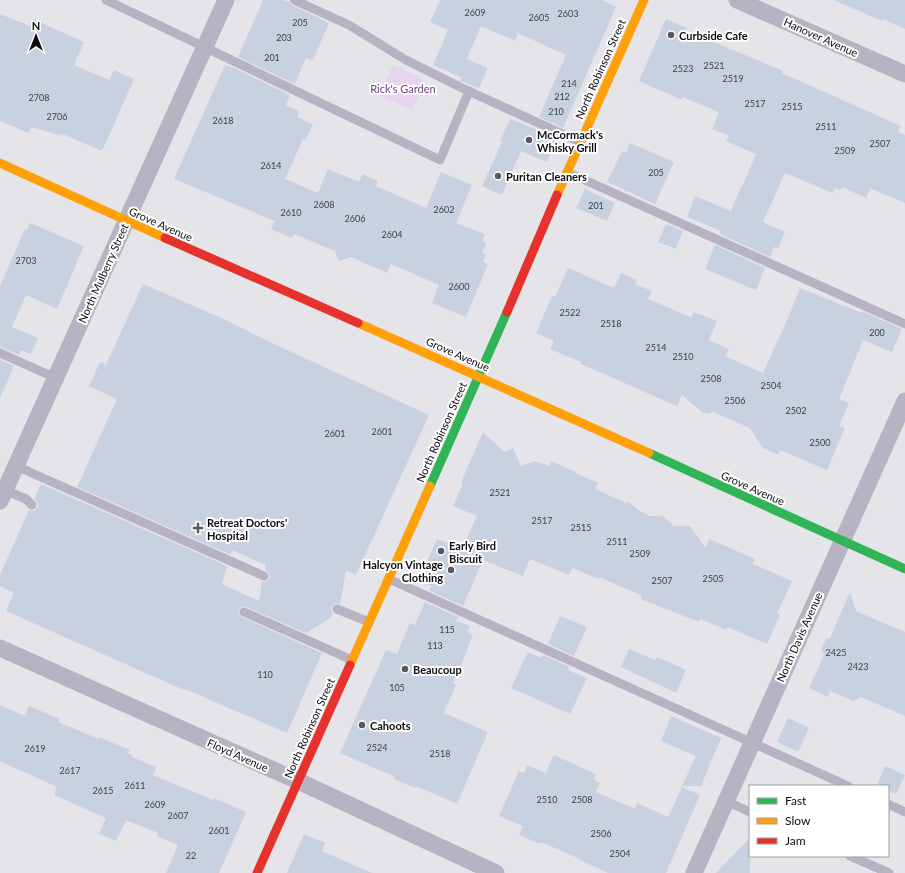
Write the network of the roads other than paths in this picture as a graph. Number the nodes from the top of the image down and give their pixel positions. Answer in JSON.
{"nodes":[{"id":1,"x":106,"y":0,"type":"edge"},
{"id":2,"x":226,"y":0,"type":"edge"},
{"id":3,"x":294,"y":0,"type":"edge"},
{"id":4,"x":644,"y":0,"type":"edge"},
{"id":5,"x":737,"y":0,"type":"edge"},
{"id":6,"x":205,"y":47,"type":"junction"},
{"id":7,"x":905,"y":74,"type":"edge"},
{"id":8,"x":469,"y":91,"type":"junction"},
{"id":9,"x":580,"y":142,"type":"junction"},
{"id":10,"x":0,"y":163,"type":"edge"},
{"id":11,"x":567,"y":172,"type":"junction"},
{"id":12,"x":126,"y":221,"type":"junction"},
{"id":13,"x":905,"y":324,"type":"edge"},
{"id":14,"x":0,"y":353,"type":"edge"},
{"id":15,"x":480,"y":376,"type":"junction"},
{"id":16,"x":56,"y":378,"type":"junction"},
{"id":17,"x":905,"y":401,"type":"edge"},
{"id":18,"x":16,"y":466,"type":"junction"},
{"id":19,"x":2,"y":496,"type":"edge"},
{"id":20,"x":32,"y":505,"type":"dead end"},
{"id":21,"x":842,"y":541,"type":"junction"},
{"id":22,"x":905,"y":569,"type":"edge"},
{"id":23,"x":264,"y":576,"type":"dead end"},
{"id":24,"x":389,"y":579,"type":"junction"},
{"id":25,"x":337,"y":609,"type":"dead end"},
{"id":26,"x":244,"y":612,"type":"dead end"},
{"id":27,"x":369,"y":622,"type":"junction"},
{"id":28,"x":0,"y":648,"type":"edge"},
{"id":29,"x":352,"y":660,"type":"junction"},
{"id":30,"x":752,"y":742,"type":"junction"},
{"id":31,"x":298,"y":782,"type":"junction"},
{"id":32,"x":846,"y":785,"type":"edge"},
{"id":33,"x":726,"y":802,"type":"junction"},
{"id":34,"x":889,"y":804,"type":"edge"},
{"id":35,"x":749,"y":812,"type":"edge"},
{"id":36,"x":905,"y":812,"type":"edge"},
{"id":37,"x":852,"y":857,"type":"edge"},
{"id":38,"x":257,"y":873,"type":"edge"},
{"id":39,"x":496,"y":873,"type":"edge"},
{"id":40,"x":694,"y":873,"type":"edge"},
{"id":41,"x":889,"y":873,"type":"edge"}],
"edges":[{"from":1,"to":6,"type":"lane"},
{"from":2,"to":6,"type":"street","name":"North Mulberry Street"},
{"from":3,"to":8,"type":"lane"},
{"from":4,"to":9,"type":"street","name":"North Robinson Street"},
{"from":5,"to":7,"type":"street","name":"Hanover Avenue"},
{"from":6,"to":8,"type":"lane"},
{"from":6,"to":12,"type":"street","name":"North Mulberry Street"},
{"from":8,"to":9,"type":"lane"},
{"from":9,"to":11,"type":"street","name":"North Robinson Street"},
{"from":10,"to":12,"type":"street","name":"Grove Avenue"},
{"from":11,"to":13,"type":"lane"},
{"from":11,"to":15,"type":"street","name":"North Robinson Street"},
{"from":12,"to":15,"type":"street","name":"Grove Avenue"},
{"from":12,"to":16,"type":"street","name":"North Mulberry Street"},
{"from":14,"to":16,"type":"lane"},
{"from":15,"to":21,"type":"street","name":"Grove Avenue"},
{"from":15,"to":24,"type":"street","name":"North Robinson Street"},
{"from":16,"to":18,"type":"street","name":"North Mulberry Street"},
{"from":17,"to":21,"type":"street","name":"North Davis Avenue"},
{"from":18,"to":19,"type":"street","name":"North Mulberry Street"},
{"from":18,"to":23,"type":"lane"},
{"from":19,"to":20,"type":"lane"},
{"from":21,"to":22,"type":"street","name":"Grove Avenue"},
{"from":21,"to":30,"type":"street","name":"North Davis Avenue"},
{"from":24,"to":27,"type":"street","name":"North Robinson Street"},
{"from":24,"to":30,"type":"lane"},
{"from":25,"to":27,"type":"lane"},
{"from":26,"to":29,"type":"lane"},
{"from":27,"to":29,"type":"street","name":"North Robinson Street"},
{"from":28,"to":31,"type":"street","name":"Floyd Avenue"},
{"from":29,"to":31,"type":"street","name":"North Robinson Street"},
{"from":30,"to":32,"type":"lane"},
{"from":30,"to":33,"type":"street","name":"North Davis Avenue"},
{"from":31,"to":38,"type":"street","name":"North Robinson Street"},
{"from":31,"to":39,"type":"street","name":"Floyd Avenue"},
{"from":33,"to":35,"type":"lane"},
{"from":33,"to":40,"type":"street","name":"North Davis Avenue"},
{"from":34,"to":36,"type":"lane"},
{"from":37,"to":41,"type":"lane"}]}
